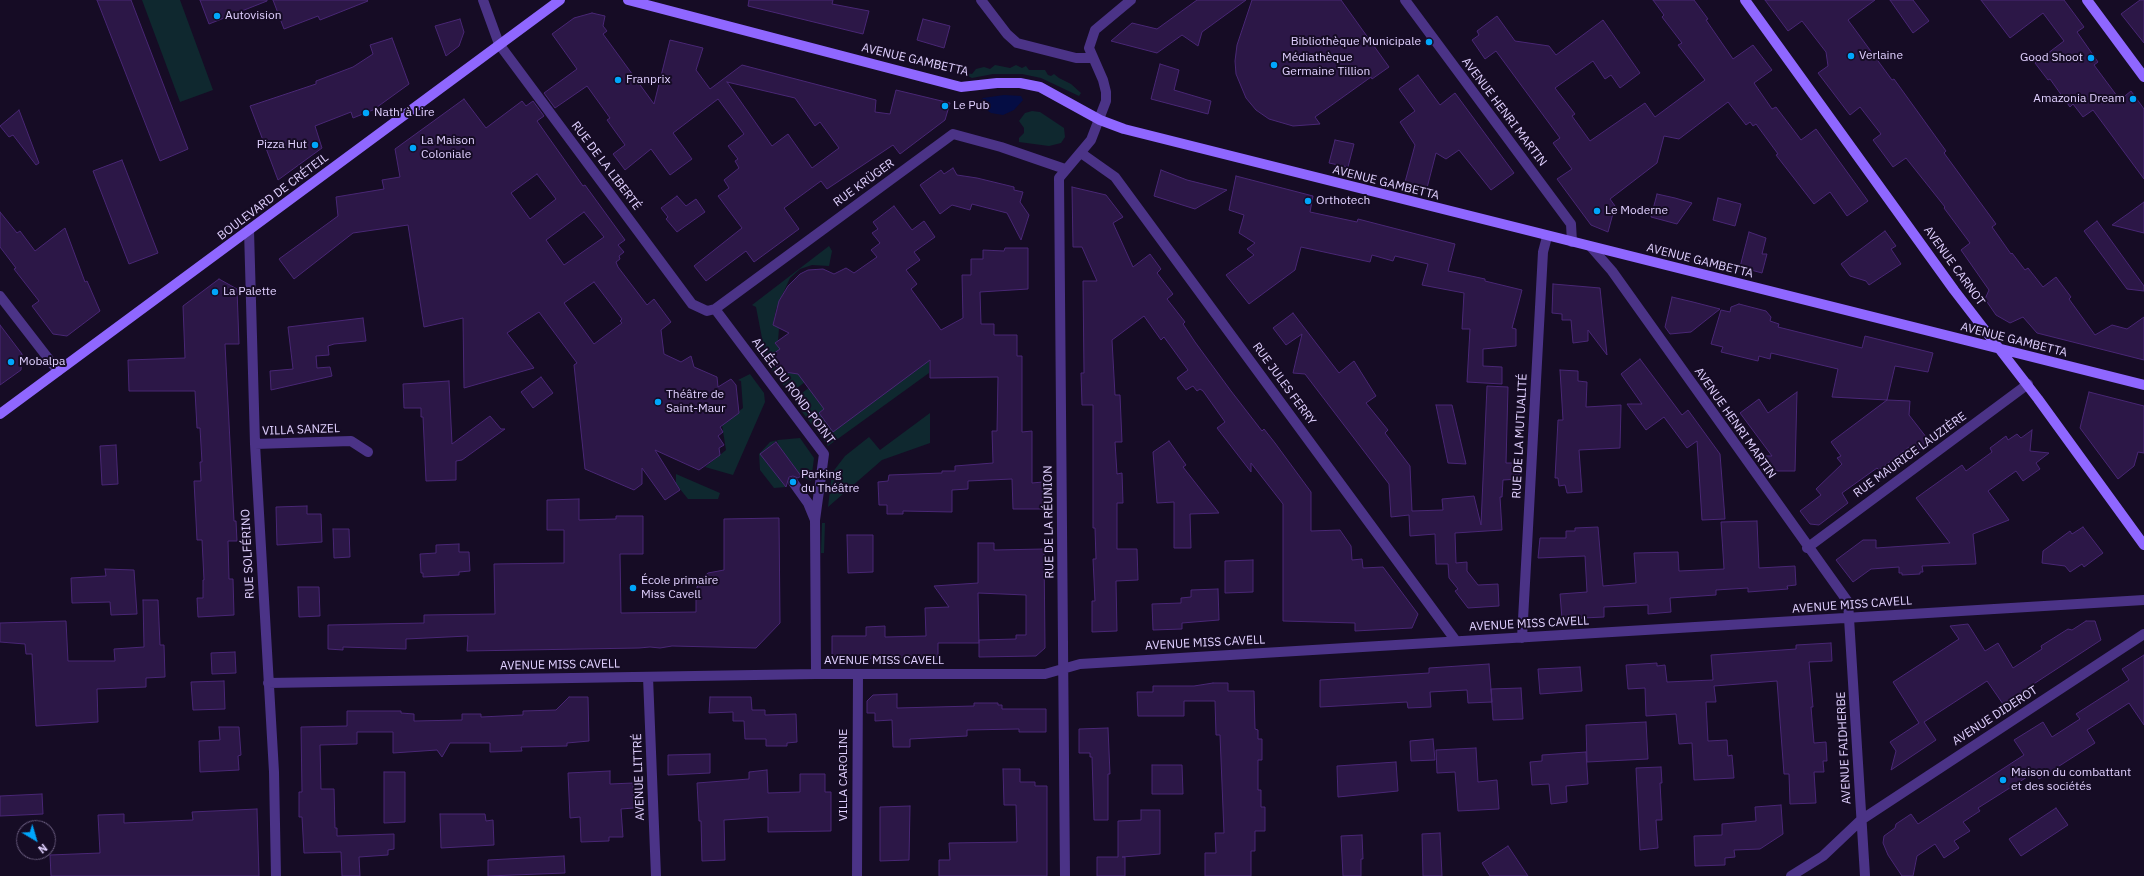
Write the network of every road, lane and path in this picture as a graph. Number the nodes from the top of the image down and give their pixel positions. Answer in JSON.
{"nodes":[{"id":1,"x":483,"y":0,"type":"edge"},
{"id":2,"x":560,"y":0,"type":"edge"},
{"id":3,"x":628,"y":0,"type":"edge"},
{"id":4,"x":981,"y":0,"type":"edge"},
{"id":5,"x":1132,"y":0,"type":"edge"},
{"id":6,"x":1405,"y":0,"type":"edge"},
{"id":7,"x":1745,"y":0,"type":"edge"},
{"id":8,"x":2087,"y":0,"type":"edge"},
{"id":9,"x":499,"y":44,"type":"junction"},
{"id":10,"x":1092,"y":58,"type":"junction"},
{"id":11,"x":2144,"y":77,"type":"edge"},
{"id":12,"x":1100,"y":120,"type":"junction"},
{"id":13,"x":1081,"y":152,"type":"junction"},
{"id":14,"x":1065,"y":169,"type":"junction"},
{"id":15,"x":250,"y":230,"type":"junction"},
{"id":16,"x":1547,"y":237,"type":"junction"},
{"id":17,"x":1572,"y":242,"type":"junction"},
{"id":18,"x":1591,"y":247,"type":"junction"},
{"id":19,"x":0,"y":296,"type":"edge"},
{"id":20,"x":715,"y":309,"type":"junction"},
{"id":21,"x":2001,"y":350,"type":"junction"},
{"id":22,"x":58,"y":371,"type":"junction"},
{"id":23,"x":2028,"y":384,"type":"junction"},
{"id":24,"x":2144,"y":385,"type":"edge"},
{"id":25,"x":0,"y":414,"type":"edge"},
{"id":26,"x":255,"y":444,"type":"junction"},
{"id":27,"x":368,"y":452,"type":"dead end"},
{"id":28,"x":793,"y":482,"type":"dead end"},
{"id":29,"x":815,"y":520,"type":"junction"},
{"id":30,"x":2144,"y":545,"type":"edge"},
{"id":31,"x":1807,"y":548,"type":"junction"},
{"id":32,"x":2144,"y":600,"type":"edge"},
{"id":33,"x":1850,"y":618,"type":"junction"},
{"id":34,"x":2144,"y":634,"type":"edge"},
{"id":35,"x":1522,"y":638,"type":"junction"},
{"id":36,"x":1456,"y":642,"type":"junction"},
{"id":37,"x":1064,"y":669,"type":"junction"},
{"id":38,"x":816,"y":674,"type":"junction"},
{"id":39,"x":858,"y":674,"type":"junction"},
{"id":40,"x":648,"y":677,"type":"junction"},
{"id":41,"x":268,"y":682,"type":"junction"},
{"id":42,"x":1861,"y":820,"type":"junction"},
{"id":43,"x":276,"y":876,"type":"edge"},
{"id":44,"x":656,"y":876,"type":"edge"},
{"id":45,"x":857,"y":876,"type":"edge"},
{"id":46,"x":1065,"y":876,"type":"edge"},
{"id":47,"x":1792,"y":876,"type":"edge"},
{"id":48,"x":1865,"y":876,"type":"edge"}],
"edges":[{"from":1,"to":9,"type":"street","name":"RUE DE LA LIBERTÉ"},
{"from":2,"to":9,"type":"street","name":"BOULEVARD DE CRÉTEIL"},
{"from":3,"to":12,"type":"street","name":"AVENUE GAMBETTA"},
{"from":4,"to":10,"type":"street"},
{"from":5,"to":10,"type":"street"},
{"from":6,"to":17,"type":"street","name":"AVENUE HENRI MARTIN"},
{"from":7,"to":21,"type":"street","name":"AVENUE CARNOT"},
{"from":8,"to":11,"type":"street"},
{"from":9,"to":15,"type":"street","name":"BOULEVARD DE CRÉTEIL"},
{"from":9,"to":20,"type":"street","name":"RUE DE LA LIBERTÉ"},
{"from":10,"to":12,"type":"street"},
{"from":12,"to":13,"type":"street"},
{"from":12,"to":16,"type":"street","name":"AVENUE GAMBETTA"},
{"from":13,"to":14,"type":"street"},
{"from":13,"to":36,"type":"street","name":"RUE JULES FERRY"},
{"from":14,"to":20,"type":"street","name":"RUE KRÜGER"},
{"from":14,"to":37,"type":"street","name":"RUE DE LA RÉUNION"},
{"from":15,"to":22,"type":"street","name":"BOULEVARD DE CRÉTEIL"},
{"from":15,"to":26,"type":"street","name":"RUE SOLFÉRINO"},
{"from":16,"to":17,"type":"street","name":"AVENUE GAMBETTA"},
{"from":16,"to":35,"type":"street","name":"RUE DE LA MUTUALITÉ"},
{"from":17,"to":18,"type":"street","name":"AVENUE GAMBETTA"},
{"from":18,"to":21,"type":"street","name":"AVENUE GAMBETTA"},
{"from":18,"to":31,"type":"street","name":"AVENUE HENRI MARTIN"},
{"from":19,"to":22,"type":"street"},
{"from":20,"to":29,"type":"street","name":"ALLÉE DU ROND-POINT"},
{"from":21,"to":23,"type":"street","name":"AVENUE CARNOT"},
{"from":21,"to":24,"type":"street","name":"AVENUE GAMBETTA"},
{"from":22,"to":25,"type":"street","name":"BOULEVARD DE CRÉTEIL"},
{"from":23,"to":30,"type":"street","name":"AVENUE CARNOT"},
{"from":23,"to":31,"type":"street","name":"RUE MAURICE LAUZIÈRE"},
{"from":26,"to":27,"type":"street","name":"VILLA SANZEL"},
{"from":26,"to":41,"type":"street","name":"RUE SOLFÉRINO"},
{"from":28,"to":29,"type":"street","name":"ALLÉE DU ROND-POINT"},
{"from":29,"to":38,"type":"street","name":"ALLÉE DU ROND-POINT"},
{"from":31,"to":33,"type":"street","name":"AVENUE HENRI MARTIN"},
{"from":32,"to":33,"type":"street","name":"AVENUE MISS CAVELL"},
{"from":33,"to":35,"type":"street","name":"AVENUE MISS CAVELL"},
{"from":33,"to":42,"type":"street","name":"AVENUE FAIDHERBE"},
{"from":34,"to":42,"type":"street","name":"AVENUE DIDEROT"},
{"from":35,"to":36,"type":"street","name":"AVENUE MISS CAVELL"},
{"from":36,"to":37,"type":"street","name":"AVENUE MISS CAVELL"},
{"from":37,"to":39,"type":"street","name":"AVENUE MISS CAVELL"},
{"from":37,"to":46,"type":"street","name":"RUE DE LA RÉUNION"},
{"from":38,"to":39,"type":"street","name":"AVENUE MISS CAVELL"},
{"from":38,"to":40,"type":"street","name":"AVENUE MISS CAVELL"},
{"from":39,"to":45,"type":"street","name":"VILLA CAROLINE"},
{"from":40,"to":41,"type":"street","name":"AVENUE MISS CAVELL"},
{"from":40,"to":44,"type":"street","name":"AVENUE LITTRÉ"},
{"from":41,"to":43,"type":"street","name":"RUE SOLFÉRINO"},
{"from":42,"to":47,"type":"street","name":"AVENUE DIDEROT"},
{"from":42,"to":48,"type":"street","name":"AVENUE FAIDHERBE"}]}
